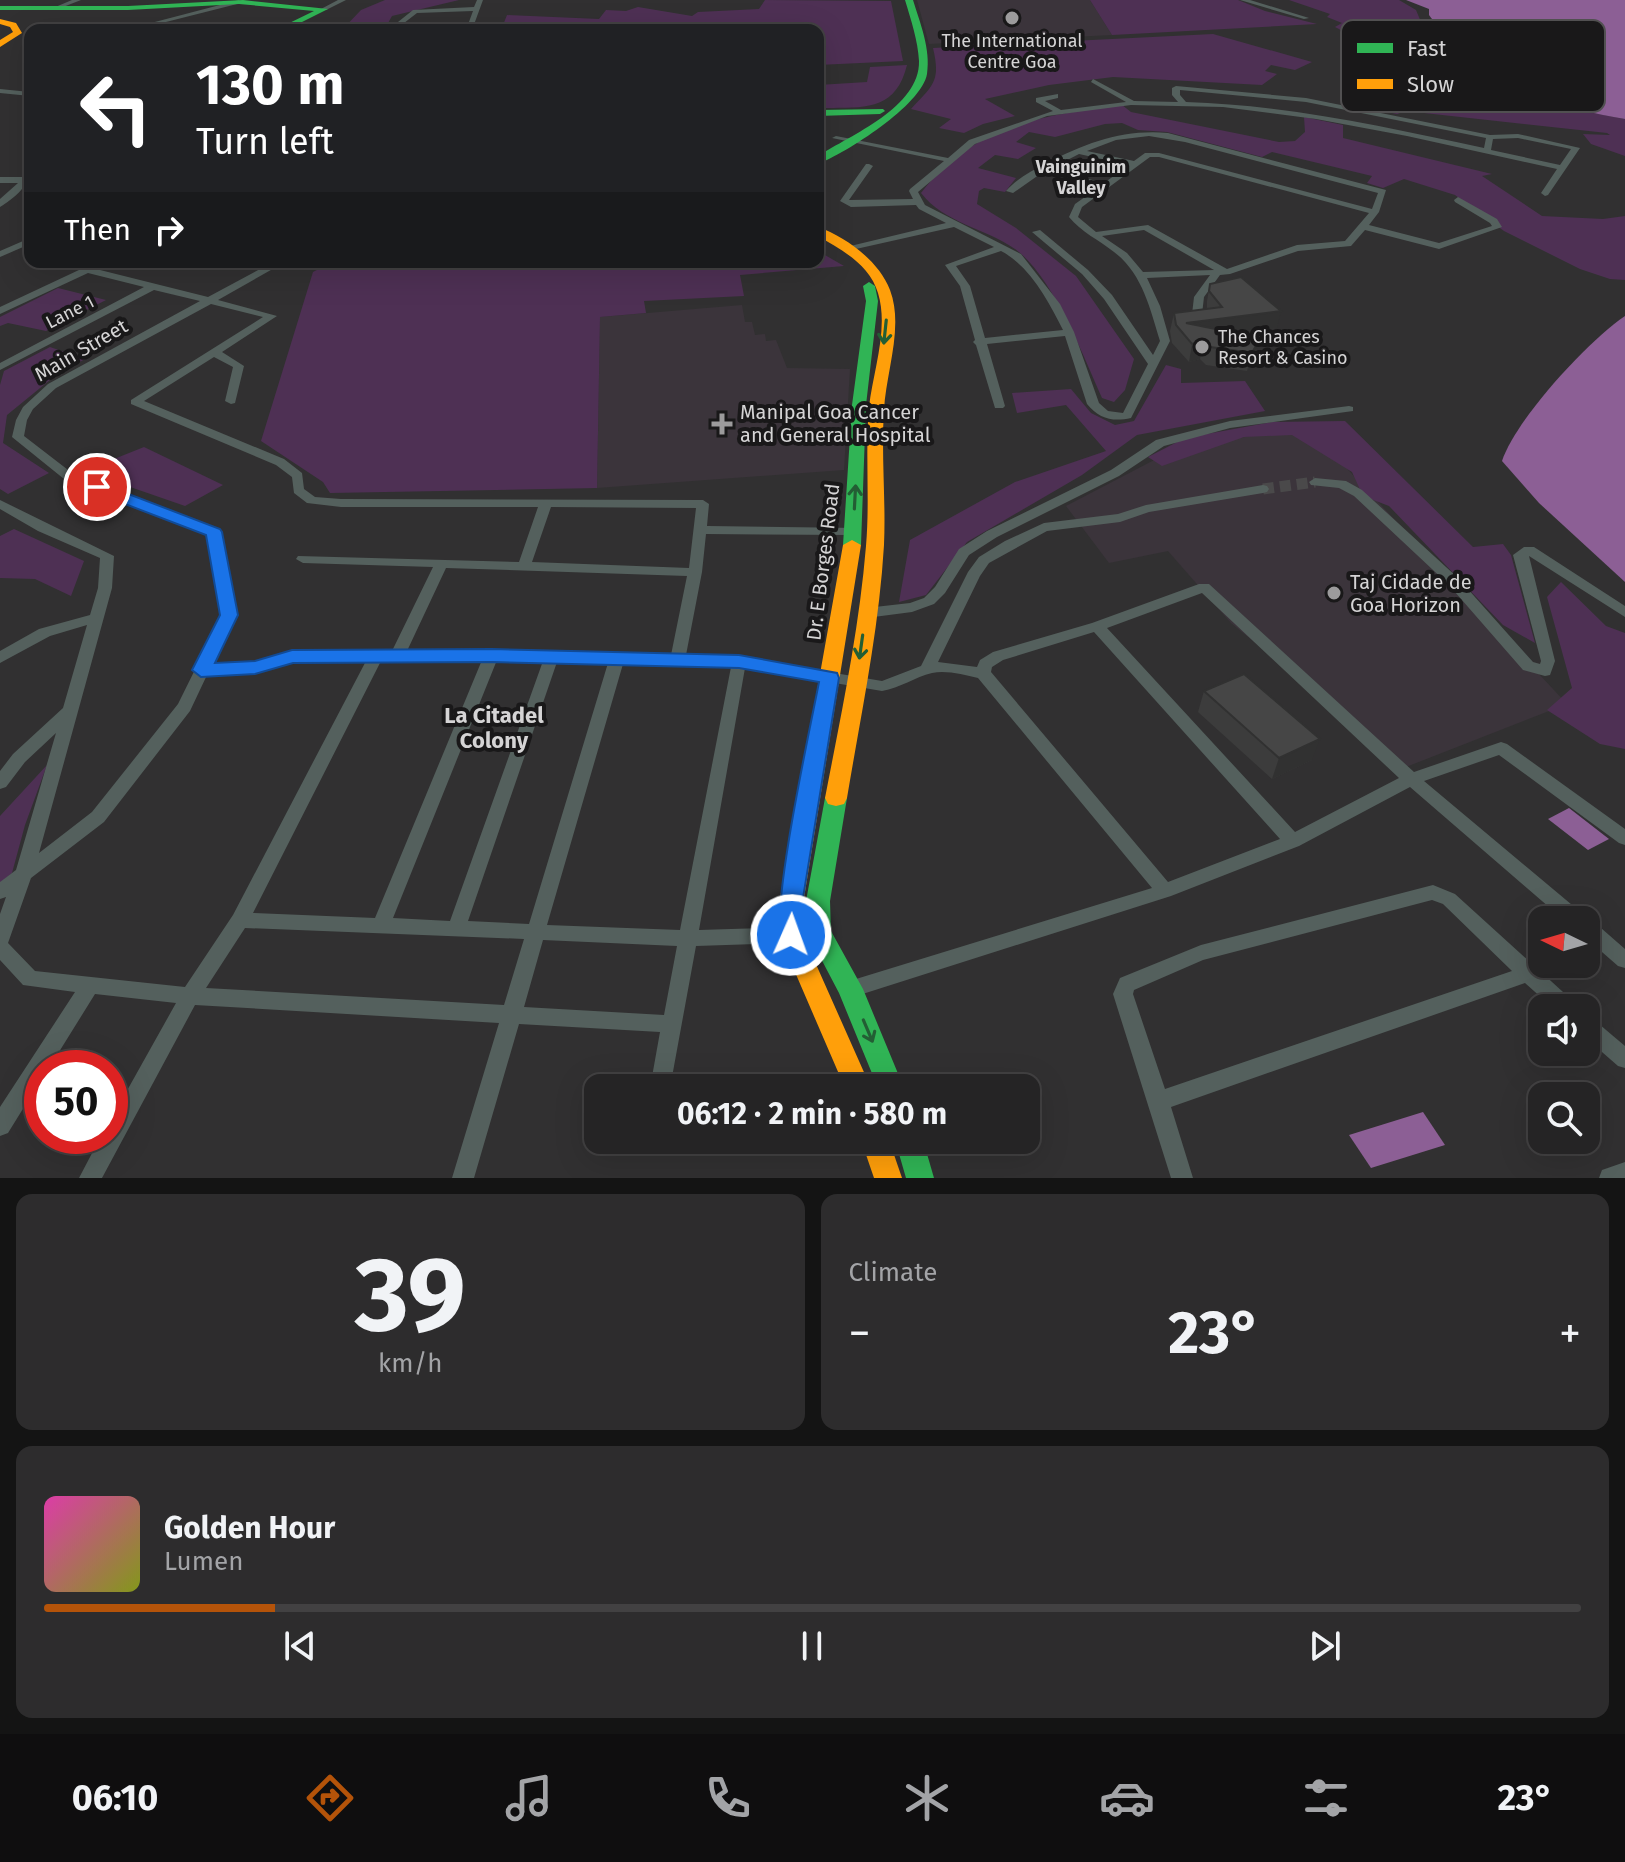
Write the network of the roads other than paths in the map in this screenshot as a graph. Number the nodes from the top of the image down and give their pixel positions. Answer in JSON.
{"nodes":[{"id":1,"x":78,"y":0,"type":"edge"},
{"id":2,"x":343,"y":0,"type":"edge"},
{"id":3,"x":480,"y":0,"type":"edge"},
{"id":4,"x":900,"y":0,"type":"edge"},
{"id":5,"x":909,"y":0,"type":"edge"},
{"id":6,"x":1243,"y":0,"type":"edge"},
{"id":7,"x":253,"y":2,"type":"edge"},
{"id":8,"x":56,"y":8,"type":"junction"},
{"id":9,"x":477,"y":9,"type":"junction"},
{"id":10,"x":2,"y":12,"type":"edge"},
{"id":11,"x":1306,"y":18,"type":"dead end"},
{"id":12,"x":326,"y":19,"type":"edge"},
{"id":13,"x":158,"y":24,"type":"edge"},
{"id":14,"x":305,"y":24,"type":"edge"},
{"id":15,"x":399,"y":24,"type":"edge"},
{"id":16,"x":471,"y":24,"type":"edge"},
{"id":17,"x":0,"y":44,"type":"edge"},
{"id":18,"x":1093,"y":81,"type":"dead end"},
{"id":19,"x":0,"y":91,"type":"edge"},
{"id":20,"x":24,"y":93,"type":"edge"},
{"id":21,"x":1055,"y":96,"type":"dead end"},
{"id":22,"x":1130,"y":101,"type":"junction"},
{"id":23,"x":1184,"y":104,"type":"junction"},
{"id":24,"x":1341,"y":106,"type":"edge"},
{"id":25,"x":880,"y":111,"type":"junction"},
{"id":26,"x":1061,"y":112,"type":"junction"},
{"id":27,"x":1362,"y":112,"type":"edge"},
{"id":28,"x":1373,"y":112,"type":"edge"},
{"id":29,"x":824,"y":113,"type":"edge"},
{"id":30,"x":1350,"y":124,"type":"junction"},
{"id":31,"x":1490,"y":137,"type":"junction"},
{"id":32,"x":840,"y":139,"type":"junction"},
{"id":33,"x":824,"y":148,"type":"edge"},
{"id":34,"x":1077,"y":151,"type":"junction"},
{"id":35,"x":1487,"y":152,"type":"junction"},
{"id":36,"x":824,"y":155,"type":"edge"},
{"id":37,"x":945,"y":159,"type":"junction"},
{"id":38,"x":1258,"y":159,"type":"junction"},
{"id":39,"x":1136,"y":164,"type":"junction"},
{"id":40,"x":869,"y":166,"type":"dead end"},
{"id":41,"x":1564,"y":168,"type":"junction"},
{"id":42,"x":1042,"y":169,"type":"junction"},
{"id":43,"x":1238,"y":175,"type":"junction"},
{"id":44,"x":0,"y":180,"type":"edge"},
{"id":45,"x":24,"y":181,"type":"edge"},
{"id":46,"x":24,"y":183,"type":"edge"},
{"id":47,"x":1106,"y":186,"type":"junction"},
{"id":48,"x":1010,"y":191,"type":"dead end"},
{"id":49,"x":1545,"y":193,"type":"dead end"},
{"id":50,"x":1458,"y":200,"type":"dead end"},
{"id":51,"x":917,"y":202,"type":"junction"},
{"id":52,"x":0,"y":204,"type":"edge"},
{"id":53,"x":1375,"y":212,"type":"junction"},
{"id":54,"x":954,"y":224,"type":"junction"},
{"id":55,"x":1362,"y":226,"type":"junction"},
{"id":56,"x":1037,"y":232,"type":"dead end"},
{"id":57,"x":1097,"y":234,"type":"junction"},
{"id":58,"x":824,"y":235,"type":"edge"},
{"id":59,"x":24,"y":244,"type":"edge"},
{"id":60,"x":824,"y":246,"type":"edge"},
{"id":61,"x":847,"y":248,"type":"junction"},
{"id":62,"x":1002,"y":248,"type":"junction"},
{"id":63,"x":0,"y":254,"type":"edge"},
{"id":64,"x":91,"y":268,"type":"edge"},
{"id":65,"x":269,"y":268,"type":"edge"},
{"id":66,"x":87,"y":270,"type":"junction"},
{"id":67,"x":1222,"y":272,"type":"junction"},
{"id":68,"x":1139,"y":275,"type":"junction"},
{"id":69,"x":154,"y":286,"type":"junction"},
{"id":70,"x":212,"y":299,"type":"junction"},
{"id":71,"x":0,"y":311,"type":"edge"},
{"id":72,"x":1196,"y":323,"type":"edge"},
{"id":73,"x":1069,"y":332,"type":"junction"},
{"id":74,"x":978,"y":342,"type":"junction"},
{"id":75,"x":215,"y":353,"type":"junction"},
{"id":76,"x":1153,"y":363,"type":"junction"},
{"id":77,"x":0,"y":367,"type":"edge"},
{"id":78,"x":231,"y":401,"type":"dead end"},
{"id":79,"x":999,"y":406,"type":"dead end"},
{"id":80,"x":1349,"y":409,"type":"dead end"},
{"id":81,"x":1315,"y":482,"type":"tunnel mouth"},
{"id":82,"x":1263,"y":489,"type":"tunnel mouth"},
{"id":83,"x":546,"y":502,"type":"junction"},
{"id":84,"x":0,"y":504,"type":"edge"},
{"id":85,"x":701,"y":530,"type":"junction"},
{"id":86,"x":853,"y":531,"type":"junction"},
{"id":87,"x":303,"y":559,"type":"dead end"},
{"id":88,"x":442,"y":563,"type":"junction"},
{"id":89,"x":525,"y":564,"type":"junction"},
{"id":90,"x":695,"y":572,"type":"junction"},
{"id":91,"x":1625,"y":612,"type":"edge"},
{"id":92,"x":866,"y":613,"type":"junction"},
{"id":93,"x":94,"y":619,"type":"junction"},
{"id":94,"x":1097,"y":626,"type":"junction"},
{"id":95,"x":492,"y":655,"type":"junction"},
{"id":96,"x":376,"y":656,"type":"junction"},
{"id":97,"x":397,"y":656,"type":"junction"},
{"id":98,"x":552,"y":656,"type":"junction"},
{"id":99,"x":617,"y":657,"type":"junction"},
{"id":100,"x":0,"y":658,"type":"edge"},
{"id":101,"x":678,"y":658,"type":"junction"},
{"id":102,"x":739,"y":662,"type":"junction"},
{"id":103,"x":927,"y":669,"type":"junction"},
{"id":104,"x":201,"y":670,"type":"junction"},
{"id":105,"x":983,"y":673,"type":"junction"},
{"id":106,"x":830,"y":678,"type":"junction"},
{"id":107,"x":857,"y":680,"type":"junction"},
{"id":108,"x":68,"y":712,"type":"junction"},
{"id":109,"x":1411,"y":779,"type":"junction"},
{"id":110,"x":0,"y":783,"type":"edge"},
{"id":111,"x":1625,"y":838,"type":"edge"},
{"id":112,"x":1293,"y":841,"type":"junction"},
{"id":113,"x":25,"y":870,"type":"junction"},
{"id":114,"x":1165,"y":891,"type":"junction"},
{"id":115,"x":0,"y":892,"type":"edge"},
{"id":116,"x":1561,"y":906,"type":"edge"},
{"id":117,"x":240,"y":920,"type":"junction"},
{"id":118,"x":381,"y":925,"type":"junction"},
{"id":119,"x":456,"y":929,"type":"junction"},
{"id":120,"x":536,"y":931,"type":"junction"},
{"id":121,"x":791,"y":935,"type":"junction"},
{"id":122,"x":687,"y":938,"type":"junction"},
{"id":123,"x":1600,"y":939,"type":"edge"},
{"id":124,"x":0,"y":940,"type":"edge"},
{"id":125,"x":0,"y":947,"type":"edge"},
{"id":126,"x":1625,"y":960,"type":"edge"},
{"id":127,"x":1528,"y":974,"type":"joint"},
{"id":128,"x":1533,"y":978,"type":"edge"},
{"id":129,"x":90,"y":985,"type":"junction"},
{"id":130,"x":850,"y":989,"type":"junction"},
{"id":131,"x":1551,"y":994,"type":"edge"},
{"id":132,"x":190,"y":996,"type":"junction"},
{"id":133,"x":511,"y":1015,"type":"junction"},
{"id":134,"x":671,"y":1024,"type":"junction"},
{"id":135,"x":1600,"y":1037,"type":"edge"},
{"id":136,"x":1625,"y":1059,"type":"edge"},
{"id":137,"x":662,"y":1074,"type":"edge"},
{"id":138,"x":852,"y":1074,"type":"edge"},
{"id":139,"x":885,"y":1074,"type":"edge"},
{"id":140,"x":1159,"y":1101,"type":"junction"},
{"id":141,"x":0,"y":1126,"type":"edge"},
{"id":142,"x":880,"y":1154,"type":"edge"},
{"id":143,"x":913,"y":1154,"type":"edge"},
{"id":144,"x":1625,"y":1173,"type":"edge"},
{"id":145,"x":90,"y":1178,"type":"edge"},
{"id":146,"x":463,"y":1178,"type":"edge"},
{"id":147,"x":888,"y":1178,"type":"edge"},
{"id":148,"x":920,"y":1178,"type":"edge"},
{"id":149,"x":1182,"y":1178,"type":"edge"},
{"id":150,"x":1610,"y":1178,"type":"edge"}],
"edges":[{"from":1,"to":8,"type":"street"},
{"from":2,"to":12,"type":"street"},
{"from":3,"to":9,"type":"street"},
{"from":4,"to":25,"type":"main road"},
{"from":5,"to":32,"type":"main road"},
{"from":6,"to":11,"type":"street"},
{"from":7,"to":8,"type":"main road"},
{"from":7,"to":12,"type":"main road"},
{"from":7,"to":13,"type":"street"},
{"from":8,"to":10,"type":"main road"},
{"from":9,"to":15,"type":"street"},
{"from":9,"to":16,"type":"street"},
{"from":10,"to":17,"type":"main road"},
{"from":12,"to":14,"type":"main road"},
{"from":18,"to":22,"type":"street"},
{"from":19,"to":20,"type":"street"},
{"from":21,"to":26,"type":"street"},
{"from":22,"to":23,"type":"street"},
{"from":22,"to":26,"type":"street"},
{"from":23,"to":24,"type":"street"},
{"from":23,"to":30,"type":"street"},
{"from":25,"to":29,"type":"main road"},
{"from":25,"to":32,"type":"main road"},
{"from":26,"to":37,"type":"street"},
{"from":27,"to":30,"type":"street"},
{"from":28,"to":31,"type":"street"},
{"from":30,"to":35,"type":"street"},
{"from":31,"to":35,"type":"street"},
{"from":31,"to":41,"type":"street"},
{"from":32,"to":33,"type":"main road"},
{"from":32,"to":36,"type":"main road"},
{"from":32,"to":37,"type":"street"},
{"from":34,"to":38,"type":"street"},
{"from":34,"to":39,"type":"street"},
{"from":34,"to":42,"type":"street"},
{"from":35,"to":41,"type":"street"},
{"from":37,"to":51,"type":"street"},
{"from":38,"to":43,"type":"street"},
{"from":38,"to":53,"type":"street"},
{"from":39,"to":43,"type":"street"},
{"from":39,"to":47,"type":"street"},
{"from":40,"to":51,"type":"street"},
{"from":41,"to":49,"type":"street"},
{"from":42,"to":47,"type":"street"},
{"from":42,"to":48,"type":"street"},
{"from":43,"to":53,"type":"street"},
{"from":44,"to":45,"type":"street"},
{"from":46,"to":52,"type":"street"},
{"from":47,"to":57,"type":"street"},
{"from":50,"to":55,"type":"street"},
{"from":51,"to":54,"type":"street"},
{"from":53,"to":55,"type":"street"},
{"from":54,"to":61,"type":"street"},
{"from":54,"to":62,"type":"street"},
{"from":55,"to":67,"type":"street"},
{"from":56,"to":76,"type":"street"},
{"from":57,"to":67,"type":"street"},
{"from":57,"to":68,"type":"street"},
{"from":58,"to":61,"type":"main road"},
{"from":59,"to":63,"type":"street"},
{"from":86,"to":60,"type":"main road","name":"Dr. E Borges Road","one_way":true},
{"from":61,"to":92,"type":"main road","one_way":true},
{"from":62,"to":73,"type":"street"},
{"from":62,"to":74,"type":"street"},
{"from":64,"to":66,"type":"street"},
{"from":65,"to":70,"type":"street","name":"Main Street"},
{"from":66,"to":69,"type":"street"},
{"from":66,"to":71,"type":"street"},
{"from":67,"to":68,"type":"street"},
{"from":67,"to":72,"type":"street"},
{"from":68,"to":76,"type":"street"},
{"from":69,"to":70,"type":"street"},
{"from":69,"to":77,"type":"street","name":"Lane 1"},
{"from":70,"to":75,"type":"street"},
{"from":70,"to":104,"type":"street","name":"Main Street"},
{"from":73,"to":74,"type":"street"},
{"from":73,"to":76,"type":"street"},
{"from":74,"to":79,"type":"street"},
{"from":75,"to":78,"type":"street"},
{"from":75,"to":83,"type":"street"},
{"from":80,"to":92,"type":"street"},
{"from":81,"to":91,"type":"street"},
{"from":82,"to":103,"type":"street"},
{"from":83,"to":85,"type":"street"},
{"from":83,"to":89,"type":"street"},
{"from":84,"to":93,"type":"street"},
{"from":85,"to":86,"type":"street"},
{"from":85,"to":90,"type":"street"},
{"from":86,"to":106,"type":"main road","name":"Dr. E Borges Road"},
{"from":87,"to":88,"type":"street"},
{"from":88,"to":89,"type":"street"},
{"from":88,"to":97,"type":"street"},
{"from":89,"to":90,"type":"street"},
{"from":90,"to":101,"type":"street"},
{"from":92,"to":107,"type":"main road","one_way":true},
{"from":93,"to":100,"type":"street"},
{"from":93,"to":108,"type":"street"},
{"from":94,"to":105,"type":"street"},
{"from":94,"to":109,"type":"street"},
{"from":94,"to":112,"type":"street"},
{"from":95,"to":97,"type":"street"},
{"from":95,"to":98,"type":"street"},
{"from":95,"to":118,"type":"street"},
{"from":96,"to":97,"type":"street"},
{"from":96,"to":104,"type":"street"},
{"from":96,"to":117,"type":"street"},
{"from":98,"to":99,"type":"street"},
{"from":98,"to":119,"type":"street"},
{"from":99,"to":101,"type":"street"},
{"from":99,"to":120,"type":"street"},
{"from":101,"to":102,"type":"street"},
{"from":102,"to":106,"type":"street"},
{"from":102,"to":122,"type":"street"},
{"from":103,"to":105,"type":"street"},
{"from":103,"to":107,"type":"street"},
{"from":104,"to":113,"type":"street","name":"Main Street"},
{"from":105,"to":114,"type":"street"},
{"from":106,"to":107,"type":"street"},
{"from":106,"to":121,"type":"main road","name":"Dr. E Borges Road"},
{"from":107,"to":130,"type":"main road"},
{"from":108,"to":110,"type":"street"},
{"from":108,"to":113,"type":"street"},
{"from":109,"to":111,"type":"street"},
{"from":109,"to":112,"type":"street"},
{"from":109,"to":116,"type":"street"},
{"from":112,"to":114,"type":"street"},
{"from":113,"to":115,"type":"street","name":"Main Street"},
{"from":113,"to":124,"type":"street"},
{"from":114,"to":130,"type":"street"},
{"from":117,"to":118,"type":"street"},
{"from":117,"to":132,"type":"street"},
{"from":118,"to":119,"type":"street"},
{"from":119,"to":120,"type":"street"},
{"from":120,"to":122,"type":"street"},
{"from":120,"to":133,"type":"street"},
{"from":121,"to":122,"type":"street"},
{"from":121,"to":138,"type":"main road","name":"Dr. E Borges Road"},
{"from":122,"to":134,"type":"street"},
{"from":123,"to":126,"type":"street"},
{"from":125,"to":129,"type":"street"},
{"from":127,"to":140,"type":"street"},
{"from":127,"to":140,"type":"street"},
{"from":128,"to":131,"type":"street"},
{"from":129,"to":132,"type":"street"},
{"from":129,"to":141,"type":"street"},
{"from":130,"to":139,"type":"main road","one_way":true},
{"from":132,"to":133,"type":"street"},
{"from":132,"to":145,"type":"street"},
{"from":133,"to":134,"type":"street"},
{"from":133,"to":146,"type":"street"},
{"from":134,"to":137,"type":"street"},
{"from":135,"to":136,"type":"street"},
{"from":140,"to":149,"type":"street"},
{"from":142,"to":147,"type":"main road"},
{"from":143,"to":148,"type":"main road"},
{"from":144,"to":150,"type":"street"}]}
